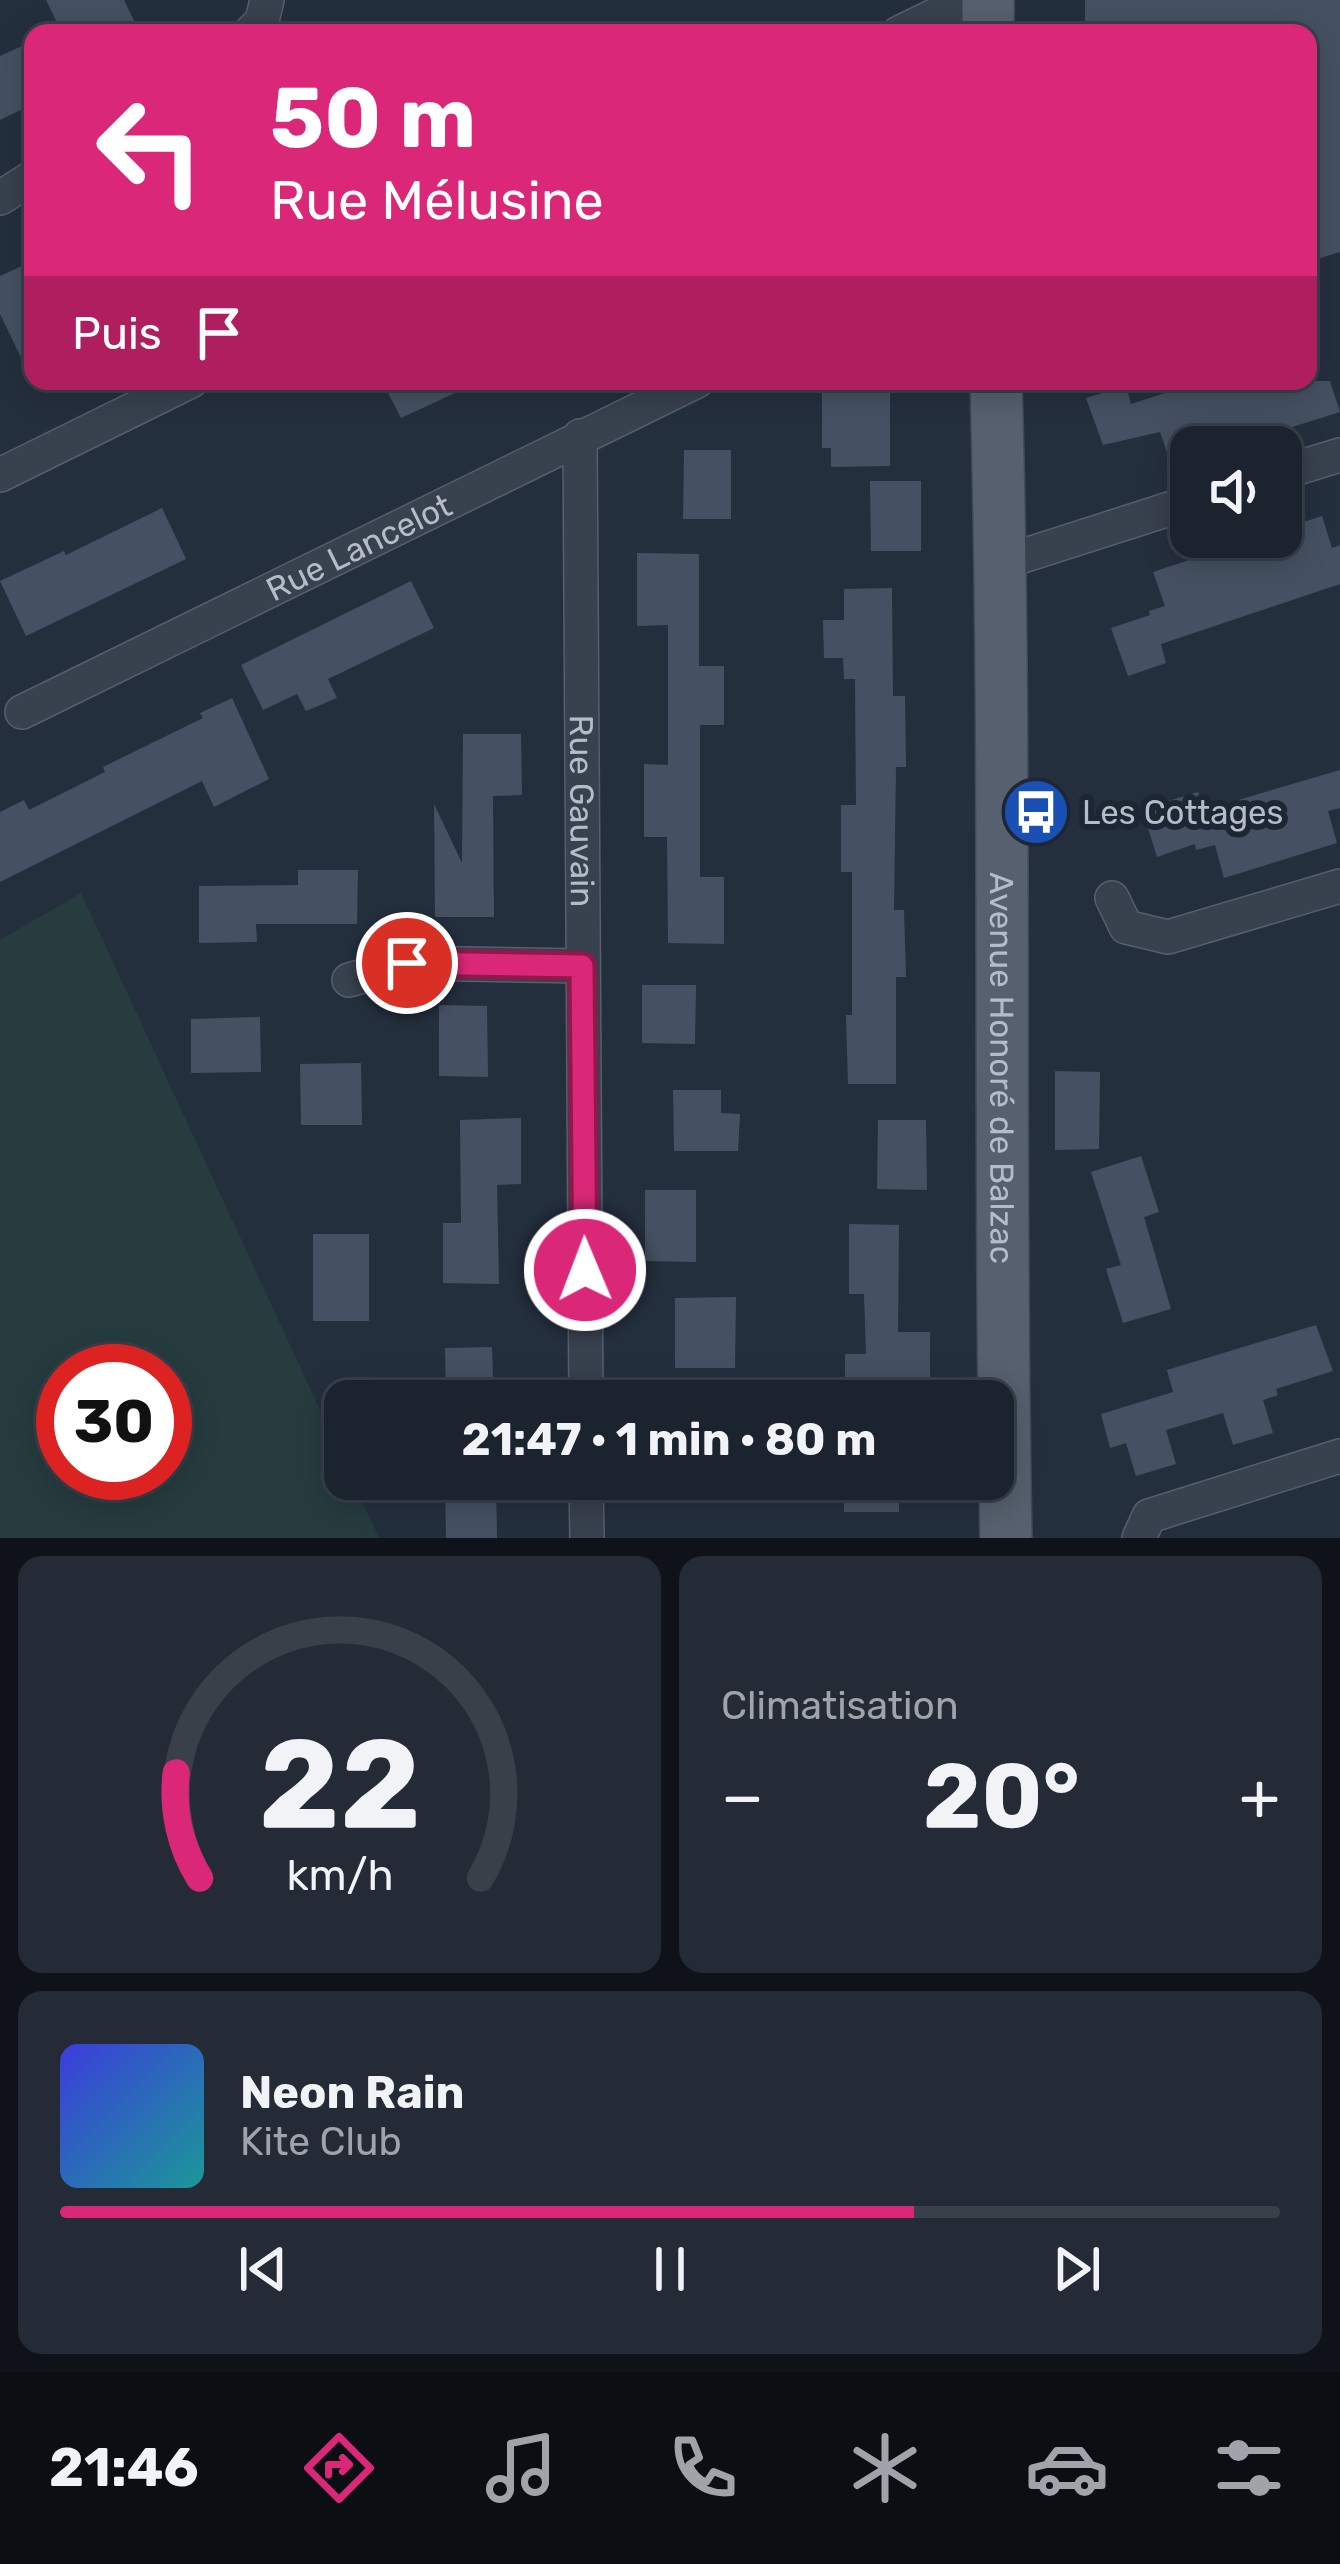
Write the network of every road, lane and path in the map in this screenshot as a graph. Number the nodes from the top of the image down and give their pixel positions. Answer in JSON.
{"nodes":[{"id":1,"x":978,"y":0,"type":"edge"},
{"id":2,"x":917,"y":24,"type":"edge"},
{"id":3,"x":173,"y":390,"type":"edge"},
{"id":4,"x":678,"y":390,"type":"edge"},
{"id":5,"x":995,"y":390,"type":"edge"},
{"id":6,"x":580,"y":436,"type":"junction"},
{"id":7,"x":1340,"y":454,"type":"edge"},
{"id":8,"x":1302,"y":466,"type":"edge"},
{"id":9,"x":0,"y":475,"type":"edge"},
{"id":10,"x":1170,"y":509,"type":"edge"},
{"id":11,"x":1001,"y":563,"type":"junction"},
{"id":12,"x":22,"y":712,"type":"dead end"},
{"id":13,"x":1340,"y":886,"type":"edge"},
{"id":14,"x":1112,"y":898,"type":"dead end"},
{"id":15,"x":582,"y":966,"type":"junction"},
{"id":16,"x":350,"y":980,"type":"dead end"},
{"id":17,"x":586,"y":1380,"type":"edge"},
{"id":18,"x":1340,"y":1456,"type":"edge"},
{"id":19,"x":586,"y":1500,"type":"edge"},
{"id":20,"x":587,"y":1538,"type":"edge"},
{"id":21,"x":1006,"y":1538,"type":"edge"},
{"id":22,"x":1139,"y":1538,"type":"edge"}],
"edges":[{"from":1,"to":2,"type":"street"},
{"from":3,"to":9,"type":"street"},
{"from":4,"to":6,"type":"street","name":"Rue Lancelot"},
{"from":5,"to":11,"type":"main road","name":"Avenue Honoré de Balzac"},
{"from":6,"to":12,"type":"street","name":"Rue Lancelot"},
{"from":6,"to":15,"type":"street","name":"Rue Gauvain"},
{"from":7,"to":8,"type":"street"},
{"from":10,"to":11,"type":"street"},
{"from":11,"to":21,"type":"main road","name":"Avenue Honoré de Balzac"},
{"from":13,"to":14,"type":"street"},
{"from":15,"to":16,"type":"street"},
{"from":15,"to":17,"type":"street","name":"Rue Gauvain"},
{"from":18,"to":22,"type":"street"},
{"from":19,"to":20,"type":"street"}]}
